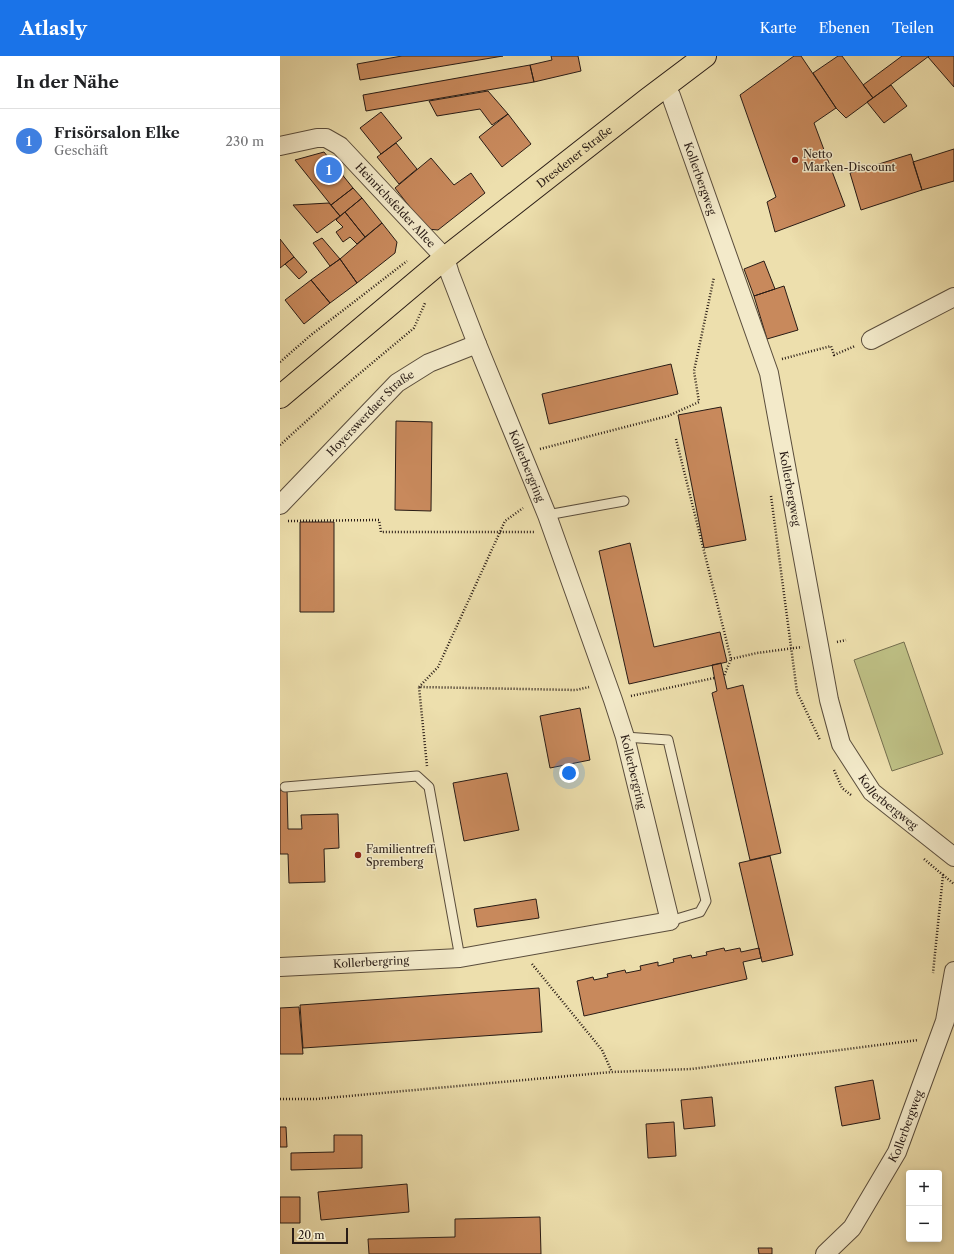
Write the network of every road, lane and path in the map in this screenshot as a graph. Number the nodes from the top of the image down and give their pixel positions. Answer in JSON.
{"nodes":[{"id":1,"x":705,"y":56,"type":"edge"},
{"id":2,"x":665,"y":86,"type":"junction"},
{"id":3,"x":280,"y":146,"type":"edge"},
{"id":4,"x":445,"y":258,"type":"junction"},
{"id":5,"x":715,"y":276,"type":"dead end"},
{"id":6,"x":954,"y":297,"type":"edge"},
{"id":7,"x":427,"y":298,"type":"dead end"},
{"id":8,"x":871,"y":340,"type":"dead end"},
{"id":9,"x":477,"y":344,"type":"junction"},
{"id":10,"x":834,"y":355,"type":"dead end"},
{"id":11,"x":766,"y":363,"type":"junction"},
{"id":12,"x":280,"y":397,"type":"edge"},
{"id":13,"x":676,"y":439,"type":"dead end"},
{"id":14,"x":280,"y":444,"type":"edge"},
{"id":15,"x":522,"y":453,"type":"junction"},
{"id":16,"x":770,"y":491,"type":"dead end"},
{"id":17,"x":520,"y":501,"type":"dead end"},
{"id":18,"x":624,"y":501,"type":"dead end"},
{"id":19,"x":523,"y":508,"type":"junction"},
{"id":20,"x":284,"y":513,"type":"edge"},
{"id":21,"x":526,"y":514,"type":"dead end"},
{"id":22,"x":547,"y":515,"type":"junction"},
{"id":23,"x":532,"y":526,"type":"dead end"},
{"id":24,"x":499,"y":532,"type":"junction"},
{"id":25,"x":757,"y":653,"type":"dead end"},
{"id":26,"x":731,"y":658,"type":"junction"},
{"id":27,"x":724,"y":676,"type":"dead end"},
{"id":28,"x":714,"y":678,"type":"dead end"},
{"id":29,"x":606,"y":682,"type":"junction"},
{"id":30,"x":419,"y":687,"type":"junction"},
{"id":31,"x":613,"y":700,"type":"junction"},
{"id":32,"x":625,"y":737,"type":"junction"},
{"id":33,"x":823,"y":747,"type":"dead end"},
{"id":34,"x":833,"y":767,"type":"dead end"},
{"id":35,"x":285,"y":787,"type":"dead end"},
{"id":36,"x":429,"y":787,"type":"junction"},
{"id":37,"x":854,"y":798,"type":"dead end"},
{"id":38,"x":919,"y":854,"type":"dead end"},
{"id":39,"x":954,"y":857,"type":"edge"},
{"id":40,"x":943,"y":875,"type":"junction"},
{"id":41,"x":954,"y":884,"type":"edge"},
{"id":42,"x":670,"y":921,"type":"junction"},
{"id":43,"x":519,"y":948,"type":"junction"},
{"id":44,"x":460,"y":958,"type":"junction"},
{"id":45,"x":280,"y":967,"type":"edge"},
{"id":46,"x":954,"y":971,"type":"edge"},
{"id":47,"x":933,"y":976,"type":"dead end"},
{"id":48,"x":919,"y":1040,"type":"dead end"},
{"id":49,"x":612,"y":1072,"type":"junction"},
{"id":50,"x":280,"y":1099,"type":"edge"},
{"id":51,"x":825,"y":1254,"type":"edge"}],
"edges":[{"from":1,"to":2,"type":"main road","name":"Dresdener Straße"},
{"from":2,"to":4,"type":"main road","name":"Dresdener Straße"},
{"from":2,"to":11,"type":"street","name":"Kollerbergweg"},
{"from":3,"to":4,"type":"street","name":"Heinrichsfelder Allee"},
{"from":4,"to":9,"type":"street","name":"Kollerbergring"},
{"from":4,"to":12,"type":"main road"},
{"from":5,"to":15,"type":"path"},
{"from":6,"to":8,"type":"street"},
{"from":7,"to":14,"type":"path"},
{"from":9,"to":15,"type":"street","name":"Kollerbergring"},
{"from":9,"to":20,"type":"street","name":"Hoyerswerdaer Straße"},
{"from":10,"to":11,"type":"path"},
{"from":11,"to":39,"type":"street","name":"Kollerbergweg"},
{"from":13,"to":26,"type":"path"},
{"from":15,"to":22,"type":"street","name":"Kollerbergring"},
{"from":16,"to":33,"type":"path"},
{"from":17,"to":19,"type":"path"},
{"from":18,"to":22,"type":"lane"},
{"from":19,"to":21,"type":"path"},
{"from":19,"to":24,"type":"path"},
{"from":20,"to":24,"type":"path"},
{"from":22,"to":29,"type":"street","name":"Kollerbergring"},
{"from":23,"to":24,"type":"path"},
{"from":24,"to":30,"type":"path"},
{"from":25,"to":26,"type":"path"},
{"from":26,"to":27,"type":"path"},
{"from":28,"to":31,"type":"path"},
{"from":29,"to":30,"type":"path"},
{"from":29,"to":31,"type":"street","name":"Kollerbergring"},
{"from":30,"to":36,"type":"path"},
{"from":31,"to":32,"type":"street","name":"Kollerbergring"},
{"from":32,"to":42,"type":"street","name":"Kollerbergring"},
{"from":32,"to":42,"type":"lane"},
{"from":34,"to":37,"type":"path"},
{"from":35,"to":36,"type":"lane"},
{"from":36,"to":44,"type":"lane"},
{"from":38,"to":40,"type":"path"},
{"from":40,"to":41,"type":"path"},
{"from":40,"to":47,"type":"path"},
{"from":42,"to":43,"type":"street","name":"Kollerbergring"},
{"from":43,"to":44,"type":"street","name":"Kollerbergring"},
{"from":43,"to":49,"type":"path"},
{"from":44,"to":45,"type":"street","name":"Kollerbergring"},
{"from":46,"to":51,"type":"street","name":"Kollerbergweg"},
{"from":48,"to":49,"type":"path"},
{"from":49,"to":50,"type":"path"}]}
